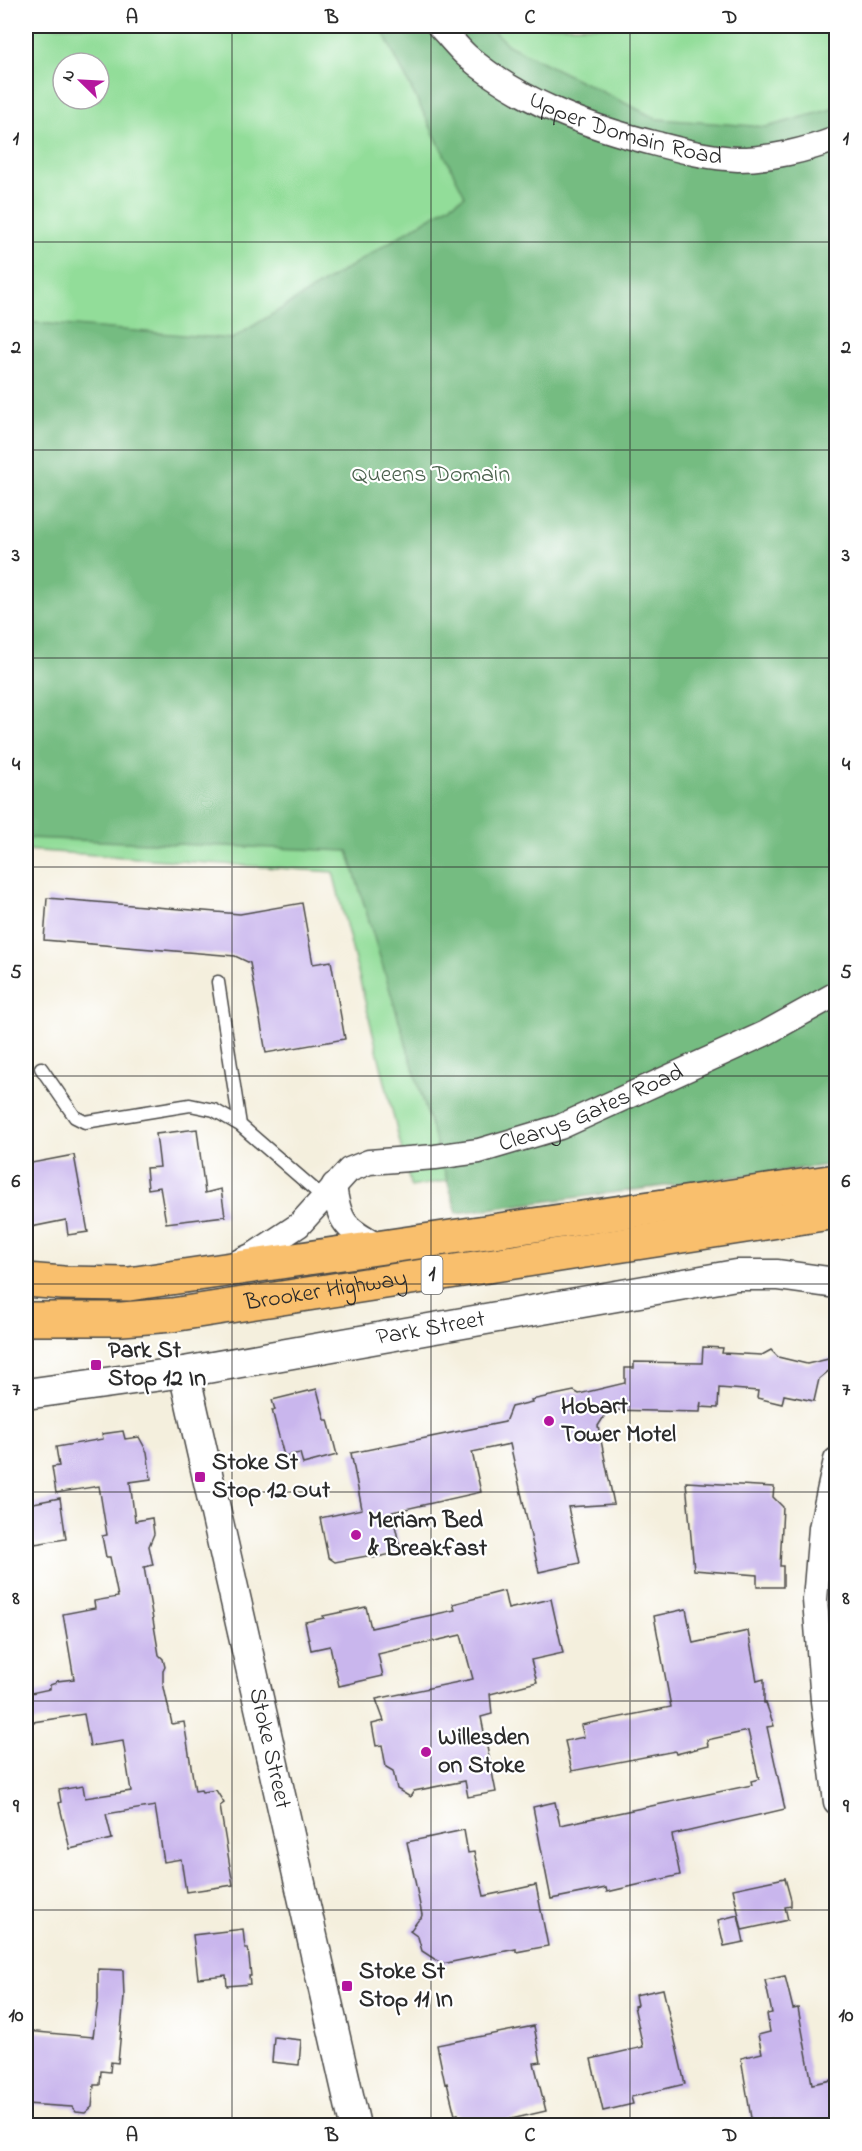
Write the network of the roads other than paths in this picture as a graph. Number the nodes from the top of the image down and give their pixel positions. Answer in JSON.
{"nodes":[{"id":1,"x":439,"y":26,"type":"edge"},
{"id":2,"x":837,"y":139,"type":"edge"},
{"id":3,"x":218,"y":982,"type":"dead end"},
{"id":4,"x":837,"y":994,"type":"edge"},
{"id":5,"x":41,"y":1068,"type":"dead end"},
{"id":6,"x":240,"y":1125,"type":"junction"},
{"id":7,"x":837,"y":1181,"type":"edge"},
{"id":8,"x":328,"y":1191,"type":"junction"},
{"id":9,"x":837,"y":1212,"type":"edge"},
{"id":10,"x":380,"y":1247,"type":"junction"},
{"id":11,"x":219,"y":1270,"type":"junction"},
{"id":12,"x":26,"y":1280,"type":"edge"},
{"id":13,"x":837,"y":1282,"type":"edge"},
{"id":14,"x":26,"y":1319,"type":"edge"},
{"id":15,"x":184,"y":1372,"type":"junction"},
{"id":16,"x":26,"y":1394,"type":"edge"},
{"id":17,"x":837,"y":1460,"type":"edge"},
{"id":18,"x":837,"y":1802,"type":"edge"},
{"id":19,"x":355,"y":2126,"type":"edge"}],
"edges":[{"from":1,"to":2,"type":"street","name":"Upper Domain Road"},
{"from":3,"to":6,"type":"lane"},
{"from":4,"to":8,"type":"street","name":"Clearys Gates Road"},
{"from":5,"to":6,"type":"lane"},
{"from":6,"to":8,"type":"lane"},
{"from":7,"to":10,"type":"highway","name":"Brooker Highway","number":"1"},
{"from":8,"to":10,"type":"street"},
{"from":8,"to":11,"type":"street","name":"Clearys Gates Road"},
{"from":9,"to":14,"type":"highway","name":"Brooker Highway","number":"1"},
{"from":10,"to":11,"type":"highway","name":"Brooker Highway","number":"1"},
{"from":11,"to":12,"type":"highway","name":"Brooker Highway","number":"1"},
{"from":13,"to":15,"type":"street","name":"Park Street"},
{"from":15,"to":16,"type":"street","name":"Park Street"},
{"from":15,"to":19,"type":"street","name":"Stoke Street"},
{"from":17,"to":18,"type":"street"}]}
